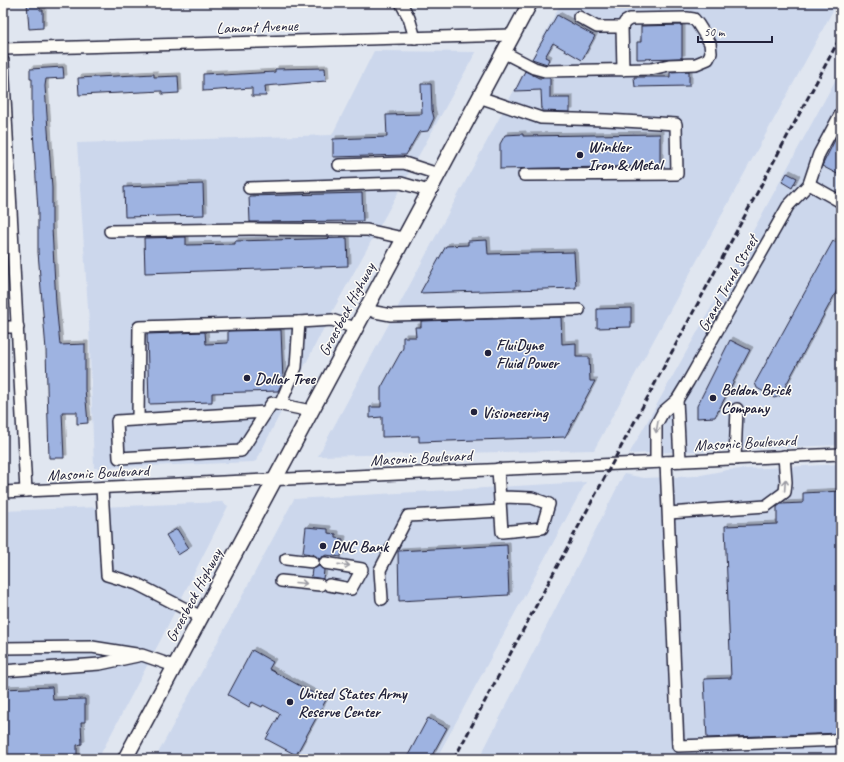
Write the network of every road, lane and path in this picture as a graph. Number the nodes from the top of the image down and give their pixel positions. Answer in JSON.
{"nodes":[{"id":1,"x":401,"y":3,"type":"edge"},
{"id":2,"x":530,"y":3,"type":"edge"},
{"id":3,"x":579,"y":17,"type":"dead end"},
{"id":4,"x":622,"y":27,"type":"junction"},
{"id":5,"x":512,"y":35,"type":"junction"},
{"id":6,"x":415,"y":38,"type":"junction"},
{"id":7,"x":3,"y":49,"type":"edge"},
{"id":8,"x":503,"y":52,"type":"junction"},
{"id":9,"x":3,"y":62,"type":"edge"},
{"id":10,"x":622,"y":70,"type":"junction"},
{"id":11,"x":479,"y":97,"type":"junction"},
{"id":12,"x":841,"y":113,"type":"edge"},
{"id":13,"x":338,"y":165,"type":"dead end"},
{"id":14,"x":438,"y":174,"type":"junction"},
{"id":15,"x":524,"y":175,"type":"dead end"},
{"id":16,"x":7,"y":184,"type":"edge"},
{"id":17,"x":809,"y":184,"type":"junction"},
{"id":18,"x":249,"y":188,"type":"dead end"},
{"id":19,"x":428,"y":191,"type":"junction"},
{"id":20,"x":841,"y":202,"type":"edge"},
{"id":21,"x":110,"y":231,"type":"dead end"},
{"id":22,"x":404,"y":238,"type":"junction"},
{"id":23,"x":366,"y":308,"type":"junction"},
{"id":24,"x":579,"y":310,"type":"dead end"},
{"id":25,"x":299,"y":322,"type":"junction"},
{"id":26,"x":3,"y":327,"type":"edge"},
{"id":27,"x":18,"y":327,"type":"junction"},
{"id":28,"x":355,"y":328,"type":"junction"},
{"id":29,"x":677,"y":400,"type":"junction"},
{"id":30,"x":280,"y":405,"type":"junction"},
{"id":31,"x":737,"y":408,"type":"dead end"},
{"id":32,"x":311,"y":410,"type":"junction"},
{"id":33,"x":266,"y":412,"type":"junction"},
{"id":34,"x":138,"y":419,"type":"junction"},
{"id":35,"x":841,"y":454,"type":"edge"},
{"id":36,"x":784,"y":456,"type":"junction"},
{"id":37,"x":735,"y":459,"type":"junction"},
{"id":38,"x":680,"y":461,"type":"junction"},
{"id":39,"x":661,"y":462,"type":"junction"},
{"id":40,"x":498,"y":470,"type":"junction"},
{"id":41,"x":274,"y":480,"type":"junction"},
{"id":42,"x":102,"y":488,"type":"junction"},
{"id":43,"x":26,"y":491,"type":"junction"},
{"id":44,"x":3,"y":492,"type":"edge"},
{"id":45,"x":500,"y":497,"type":"junction"},
{"id":46,"x":500,"y":511,"type":"junction"},
{"id":47,"x":669,"y":513,"type":"junction"},
{"id":48,"x":286,"y":559,"type":"dead end"},
{"id":49,"x":312,"y":562,"type":"dead end"},
{"id":50,"x":325,"y":563,"type":"dead end"},
{"id":51,"x":281,"y":581,"type":"dead end"},
{"id":52,"x":382,"y":599,"type":"dead end"},
{"id":53,"x":201,"y":617,"type":"junction"},
{"id":54,"x":3,"y":648,"type":"edge"},
{"id":55,"x":142,"y":655,"type":"junction"},
{"id":56,"x":174,"y":666,"type":"junction"},
{"id":57,"x":3,"y":671,"type":"edge"},
{"id":58,"x":841,"y":740,"type":"edge"},
{"id":59,"x":125,"y":759,"type":"edge"}],
"edges":[{"from":1,"to":6,"type":"street"},
{"from":2,"to":5,"type":"main road","name":"Groesbeck Highway"},
{"from":3,"to":4,"type":"street"},
{"from":4,"to":10,"type":"street"},
{"from":4,"to":10,"type":"street"},
{"from":5,"to":6,"type":"street","name":"Lamont Avenue"},
{"from":5,"to":8,"type":"main road","name":"Groesbeck Highway"},
{"from":6,"to":7,"type":"street","name":"Lamont Avenue"},
{"from":8,"to":10,"type":"street"},
{"from":8,"to":11,"type":"main road","name":"Groesbeck Highway"},
{"from":9,"to":16,"type":"street"},
{"from":11,"to":14,"type":"main road","name":"Groesbeck Highway"},
{"from":11,"to":15,"type":"street"},
{"from":12,"to":17,"type":"street"},
{"from":13,"to":14,"type":"street"},
{"from":14,"to":19,"type":"main road","name":"Groesbeck Highway"},
{"from":16,"to":27,"type":"street"},
{"from":17,"to":20,"type":"street"},
{"from":17,"to":29,"type":"street","name":"Grand Trunk Street"},
{"from":18,"to":19,"type":"street"},
{"from":19,"to":22,"type":"main road","name":"Groesbeck Highway"},
{"from":21,"to":22,"type":"street"},
{"from":22,"to":23,"type":"main road","name":"Groesbeck Highway"},
{"from":23,"to":24,"type":"street"},
{"from":23,"to":28,"type":"main road","name":"Groesbeck Highway"},
{"from":25,"to":28,"type":"street"},
{"from":25,"to":30,"type":"street"},
{"from":25,"to":34,"type":"street"},
{"from":26,"to":27,"type":"street"},
{"from":27,"to":43,"type":"street"},
{"from":28,"to":32,"type":"main road","name":"Groesbeck Highway"},
{"from":29,"to":38,"type":"street"},
{"from":29,"to":39,"type":"street","name":"Grand Trunk Street","one_way":true},
{"from":30,"to":32,"type":"street"},
{"from":30,"to":33,"type":"street"},
{"from":31,"to":37,"type":"street"},
{"from":32,"to":41,"type":"main road","name":"Groesbeck Highway"},
{"from":33,"to":34,"type":"street"},
{"from":33,"to":34,"type":"street"},
{"from":35,"to":36,"type":"street","name":"Masonic Boulevard"},
{"from":36,"to":37,"type":"street","name":"Masonic Boulevard"},
{"from":47,"to":36,"type":"street","one_way":true},
{"from":37,"to":38,"type":"street","name":"Masonic Boulevard"},
{"from":38,"to":39,"type":"street","name":"Masonic Boulevard"},
{"from":39,"to":40,"type":"street","name":"Masonic Boulevard"},
{"from":39,"to":47,"type":"street","name":"Grand Trunk Street"},
{"from":40,"to":41,"type":"street","name":"Masonic Boulevard"},
{"from":40,"to":45,"type":"street"},
{"from":41,"to":42,"type":"street","name":"Masonic Boulevard"},
{"from":41,"to":53,"type":"main road","name":"Groesbeck Highway"},
{"from":42,"to":43,"type":"street","name":"Masonic Boulevard"},
{"from":42,"to":53,"type":"street"},
{"from":43,"to":44,"type":"street","name":"Masonic Boulevard"},
{"from":45,"to":46,"type":"street"},
{"from":45,"to":46,"type":"street"},
{"from":46,"to":52,"type":"street"},
{"from":47,"to":58,"type":"street","name":"Grand Trunk Street"},
{"from":48,"to":49,"type":"street"},
{"from":50,"to":51,"type":"street"},
{"from":53,"to":56,"type":"main road","name":"Groesbeck Highway"},
{"from":54,"to":55,"type":"street"},
{"from":55,"to":56,"type":"street"},
{"from":55,"to":57,"type":"street"},
{"from":56,"to":59,"type":"main road","name":"Groesbeck Highway"}]}
